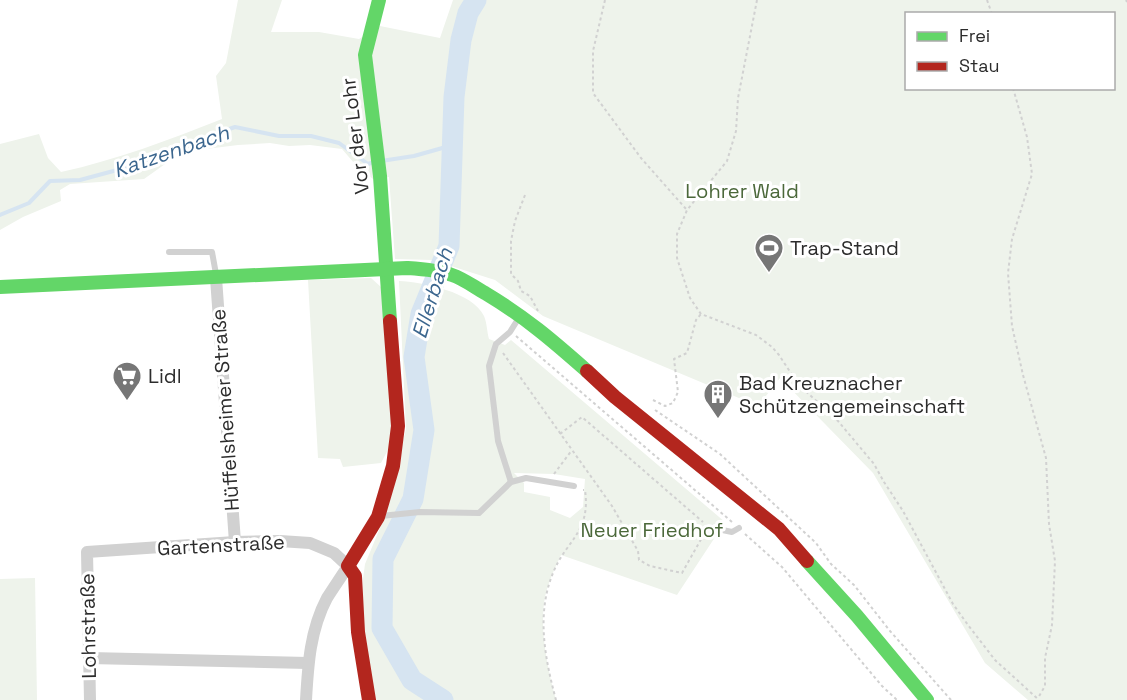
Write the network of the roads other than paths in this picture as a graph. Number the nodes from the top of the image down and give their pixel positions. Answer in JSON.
{"nodes":[{"id":1,"x":378,"y":0,"type":"edge"},
{"id":2,"x":169,"y":252,"type":"dead end"},
{"id":3,"x":387,"y":268,"type":"junction"},
{"id":4,"x":216,"y":278,"type":"junction"},
{"id":5,"x":0,"y":287,"type":"edge"},
{"id":6,"x":521,"y":315,"type":"junction"},
{"id":7,"x":511,"y":482,"type":"junction"},
{"id":8,"x":574,"y":486,"type":"road end"},
{"id":9,"x":378,"y":516,"type":"junction"},
{"id":10,"x":708,"y":527,"type":"road end"},
{"id":11,"x":739,"y":528,"type":"road end"},
{"id":12,"x":235,"y":542,"type":"junction"},
{"id":13,"x":87,"y":552,"type":"joint"},
{"id":14,"x":348,"y":566,"type":"junction"},
{"id":15,"x":89,"y":658,"type":"junction"},
{"id":16,"x":308,"y":663,"type":"junction"},
{"id":17,"x":90,"y":700,"type":"edge"},
{"id":18,"x":306,"y":700,"type":"edge"},
{"id":19,"x":369,"y":700,"type":"edge"},
{"id":20,"x":927,"y":700,"type":"edge"}],
"edges":[{"from":1,"to":3,"type":"main road","name":"Vor der Lohr"},
{"from":2,"to":4,"type":"lane"},
{"from":3,"to":4,"type":"main road"},
{"from":3,"to":6,"type":"main road"},
{"from":3,"to":9,"type":"main road","name":"Vor der Lohr"},
{"from":4,"to":5,"type":"main road"},
{"from":4,"to":12,"type":"street","name":"Hüffelsheimer Straße"},
{"from":6,"to":7,"type":"lane"},
{"from":6,"to":20,"type":"main road"},
{"from":7,"to":8,"type":"lane"},
{"from":7,"to":9,"type":"lane"},
{"from":9,"to":14,"type":"main road","name":"Vor der Lohr"},
{"from":10,"to":11,"type":"lane"},
{"from":12,"to":13,"type":"street","name":"Gartenstraße"},
{"from":12,"to":14,"type":"street","name":"Gartenstraße"},
{"from":13,"to":15,"type":"street","name":"Lohrstraße"},
{"from":14,"to":16,"type":"street"},
{"from":14,"to":19,"type":"main road"},
{"from":15,"to":16,"type":"street"},
{"from":15,"to":17,"type":"street","name":"Lohrstraße"},
{"from":16,"to":18,"type":"street"}]}
